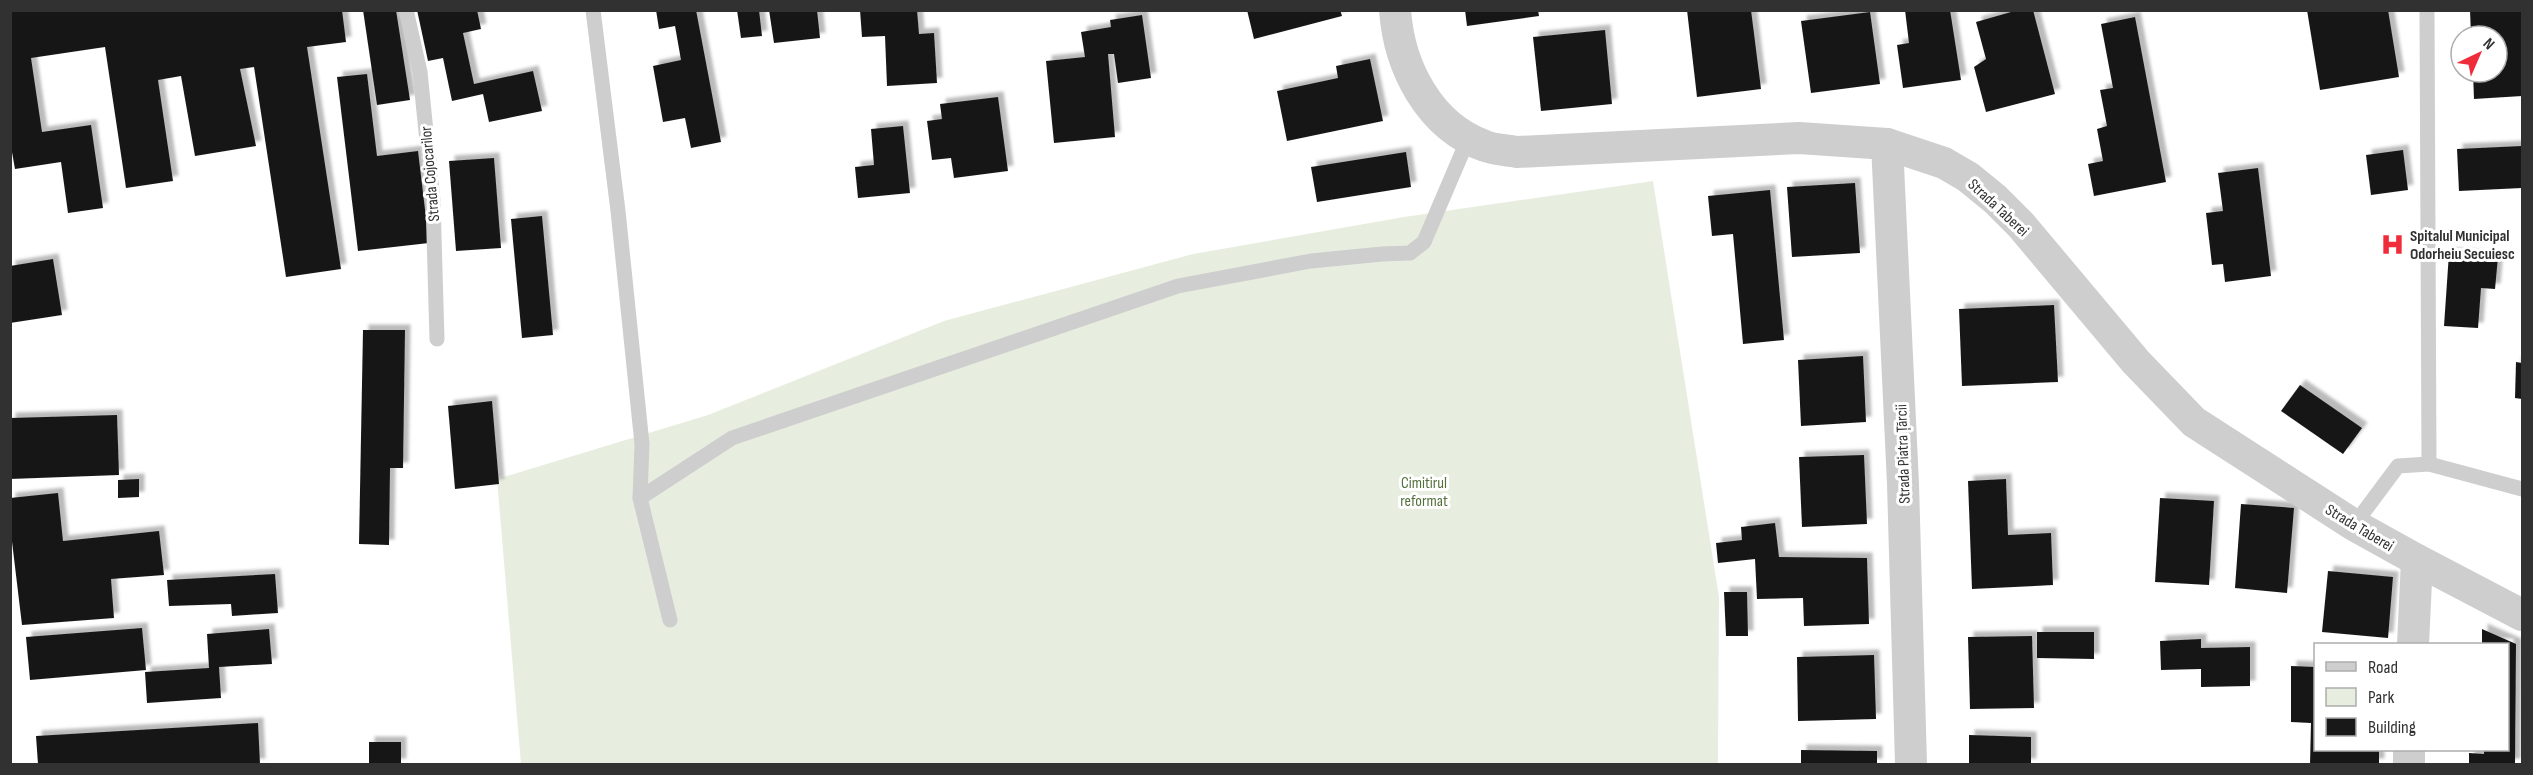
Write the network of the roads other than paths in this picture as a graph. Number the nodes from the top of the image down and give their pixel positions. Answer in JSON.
{"nodes":[{"id":1,"x":406,"y":10,"type":"edge"},
{"id":2,"x":593,"y":10,"type":"edge"},
{"id":3,"x":1395,"y":10,"type":"edge"},
{"id":4,"x":2427,"y":10,"type":"edge"},
{"id":5,"x":1468,"y":139,"type":"junction"},
{"id":6,"x":1887,"y":144,"type":"junction"},
{"id":7,"x":436,"y":339,"type":"dead end"},
{"id":8,"x":2429,"y":464,"type":"junction"},
{"id":9,"x":2523,"y":489,"type":"edge"},
{"id":10,"x":640,"y":498,"type":"junction"},
{"id":11,"x":2354,"y":525,"type":"junction"},
{"id":12,"x":2417,"y":560,"type":"junction"},
{"id":13,"x":2523,"y":615,"type":"edge"},
{"id":14,"x":670,"y":620,"type":"dead end"},
{"id":15,"x":2413,"y":643,"type":"edge"},
{"id":16,"x":1911,"y":765,"type":"edge"}],
"edges":[{"from":1,"to":7,"type":"lane","name":"Strada Cojocarilor"},
{"from":2,"to":10,"type":"lane"},
{"from":3,"to":5,"type":"street","name":"Strada Taberei"},
{"from":4,"to":8,"type":"lane"},
{"from":5,"to":6,"type":"street","name":"Strada Taberei"},
{"from":5,"to":10,"type":"lane"},
{"from":6,"to":11,"type":"street","name":"Strada Taberei"},
{"from":6,"to":16,"type":"street","name":"Strada Piatra Țărcii"},
{"from":8,"to":9,"type":"lane"},
{"from":8,"to":11,"type":"lane"},
{"from":10,"to":14,"type":"lane"},
{"from":11,"to":12,"type":"street","name":"Strada Taberei"},
{"from":12,"to":13,"type":"street","name":"Strada Taberei"},
{"from":12,"to":15,"type":"street"}]}
